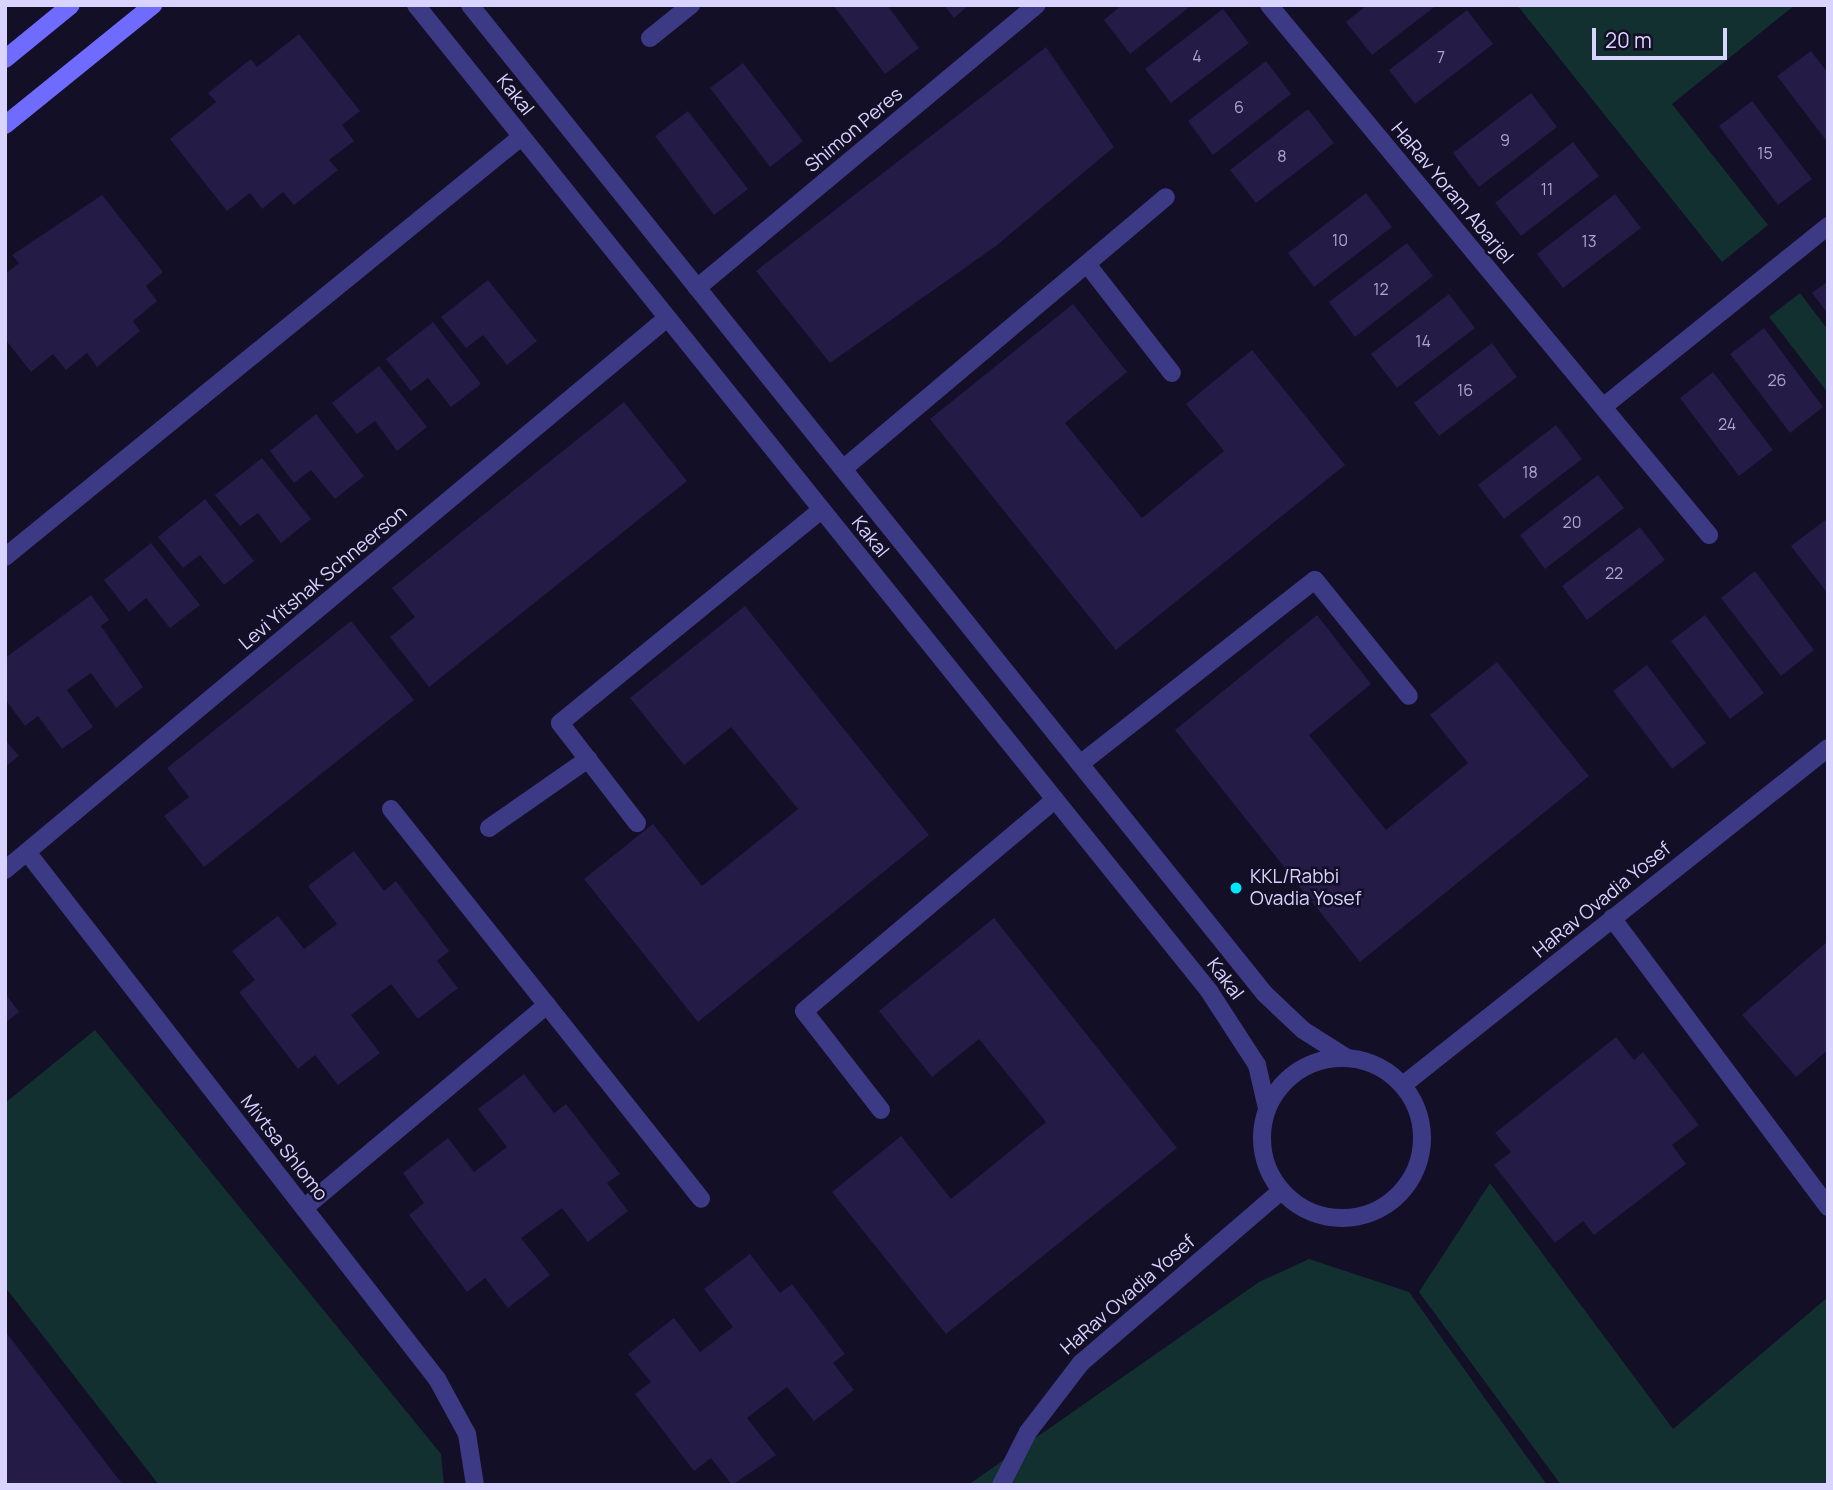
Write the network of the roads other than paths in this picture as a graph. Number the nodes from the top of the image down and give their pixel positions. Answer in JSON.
{"nodes":[{"id":1,"x":71,"y":5,"type":"edge"},
{"id":2,"x":153,"y":5,"type":"edge"},
{"id":3,"x":415,"y":5,"type":"edge"},
{"id":4,"x":470,"y":5,"type":"edge"},
{"id":5,"x":691,"y":5,"type":"edge"},
{"id":6,"x":1037,"y":5,"type":"edge"},
{"id":7,"x":1269,"y":5,"type":"edge"},
{"id":8,"x":650,"y":38,"type":"dead end"},
{"id":9,"x":5,"y":59,"type":"edge"},
{"id":10,"x":5,"y":125,"type":"edge"},
{"id":11,"x":521,"y":137,"type":"junction"},
{"id":12,"x":1166,"y":197,"type":"dead end"},
{"id":13,"x":1828,"y":226,"type":"edge"},
{"id":14,"x":1087,"y":264,"type":"junction"},
{"id":15,"x":697,"y":288,"type":"junction"},
{"id":16,"x":667,"y":318,"type":"junction"},
{"id":17,"x":1171,"y":373,"type":"dead end"},
{"id":18,"x":1603,"y":407,"type":"junction"},
{"id":19,"x":842,"y":469,"type":"junction"},
{"id":20,"x":821,"y":510,"type":"junction"},
{"id":21,"x":1709,"y":535,"type":"dead end"},
{"id":22,"x":5,"y":557,"type":"edge"},
{"id":23,"x":1409,"y":696,"type":"dead end"},
{"id":24,"x":1828,"y":748,"type":"edge"},
{"id":25,"x":588,"y":759,"type":"junction"},
{"id":26,"x":1080,"y":764,"type":"junction"},
{"id":27,"x":1055,"y":800,"type":"junction"},
{"id":28,"x":391,"y":808,"type":"dead end"},
{"id":29,"x":637,"y":823,"type":"dead end"},
{"id":30,"x":489,"y":828,"type":"dead end"},
{"id":31,"x":27,"y":852,"type":"junction"},
{"id":32,"x":5,"y":870,"type":"edge"},
{"id":33,"x":1612,"y":918,"type":"junction"},
{"id":34,"x":547,"y":1005,"type":"junction"},
{"id":35,"x":1347,"y":1058,"type":"junction"},
{"id":36,"x":1403,"y":1085,"type":"junction"},
{"id":37,"x":1267,"y":1108,"type":"junction"},
{"id":38,"x":881,"y":1110,"type":"dead end"},
{"id":39,"x":1281,"y":1191,"type":"junction"},
{"id":40,"x":701,"y":1199,"type":"dead end"},
{"id":41,"x":1828,"y":1207,"type":"edge"},
{"id":42,"x":304,"y":1208,"type":"junction"},
{"id":43,"x":475,"y":1485,"type":"edge"},
{"id":44,"x":1001,"y":1485,"type":"edge"}],
"edges":[{"from":1,"to":9,"type":"main road"},
{"from":2,"to":10,"type":"main road"},
{"from":3,"to":11,"type":"street","name":"Kakal"},
{"from":4,"to":15,"type":"street","name":"Kakal"},
{"from":5,"to":8,"type":"street"},
{"from":6,"to":15,"type":"street","name":"Shimon Peres"},
{"from":7,"to":18,"type":"street","name":"HaRav Yoram Abarjel"},
{"from":11,"to":16,"type":"street","name":"Kakal"},
{"from":11,"to":22,"type":"street"},
{"from":12,"to":14,"type":"street"},
{"from":13,"to":18,"type":"street"},
{"from":14,"to":17,"type":"street"},
{"from":14,"to":19,"type":"street"},
{"from":15,"to":19,"type":"street","name":"Kakal"},
{"from":16,"to":20,"type":"street","name":"Kakal"},
{"from":16,"to":31,"type":"street","name":"Levi Yitshak Schneerson"},
{"from":18,"to":21,"type":"street","name":"HaRav Yoram Abarjel"},
{"from":19,"to":26,"type":"street","name":"Kakal"},
{"from":20,"to":25,"type":"street"},
{"from":20,"to":27,"type":"street","name":"Kakal"},
{"from":23,"to":26,"type":"street"},
{"from":24,"to":33,"type":"street","name":"HaRav Ovadia Yosef"},
{"from":25,"to":29,"type":"street"},
{"from":25,"to":30,"type":"street"},
{"from":26,"to":35,"type":"street","name":"Kakal"},
{"from":27,"to":37,"type":"street","name":"Kakal"},
{"from":27,"to":38,"type":"street"},
{"from":28,"to":34,"type":"street"},
{"from":31,"to":32,"type":"street","name":"Levi Yitshak Schneerson"},
{"from":31,"to":42,"type":"street","name":"Mivtsa Shlomo"},
{"from":33,"to":36,"type":"street","name":"HaRav Ovadia Yosef"},
{"from":33,"to":41,"type":"street"},
{"from":34,"to":40,"type":"street"},
{"from":34,"to":42,"type":"street"},
{"from":35,"to":36,"type":"street"},
{"from":35,"to":37,"type":"street"},
{"from":36,"to":39,"type":"street"},
{"from":37,"to":39,"type":"street"},
{"from":39,"to":44,"type":"street","name":"HaRav Ovadia Yosef"},
{"from":42,"to":43,"type":"street","name":"Mivtsa Shlomo"}]}
